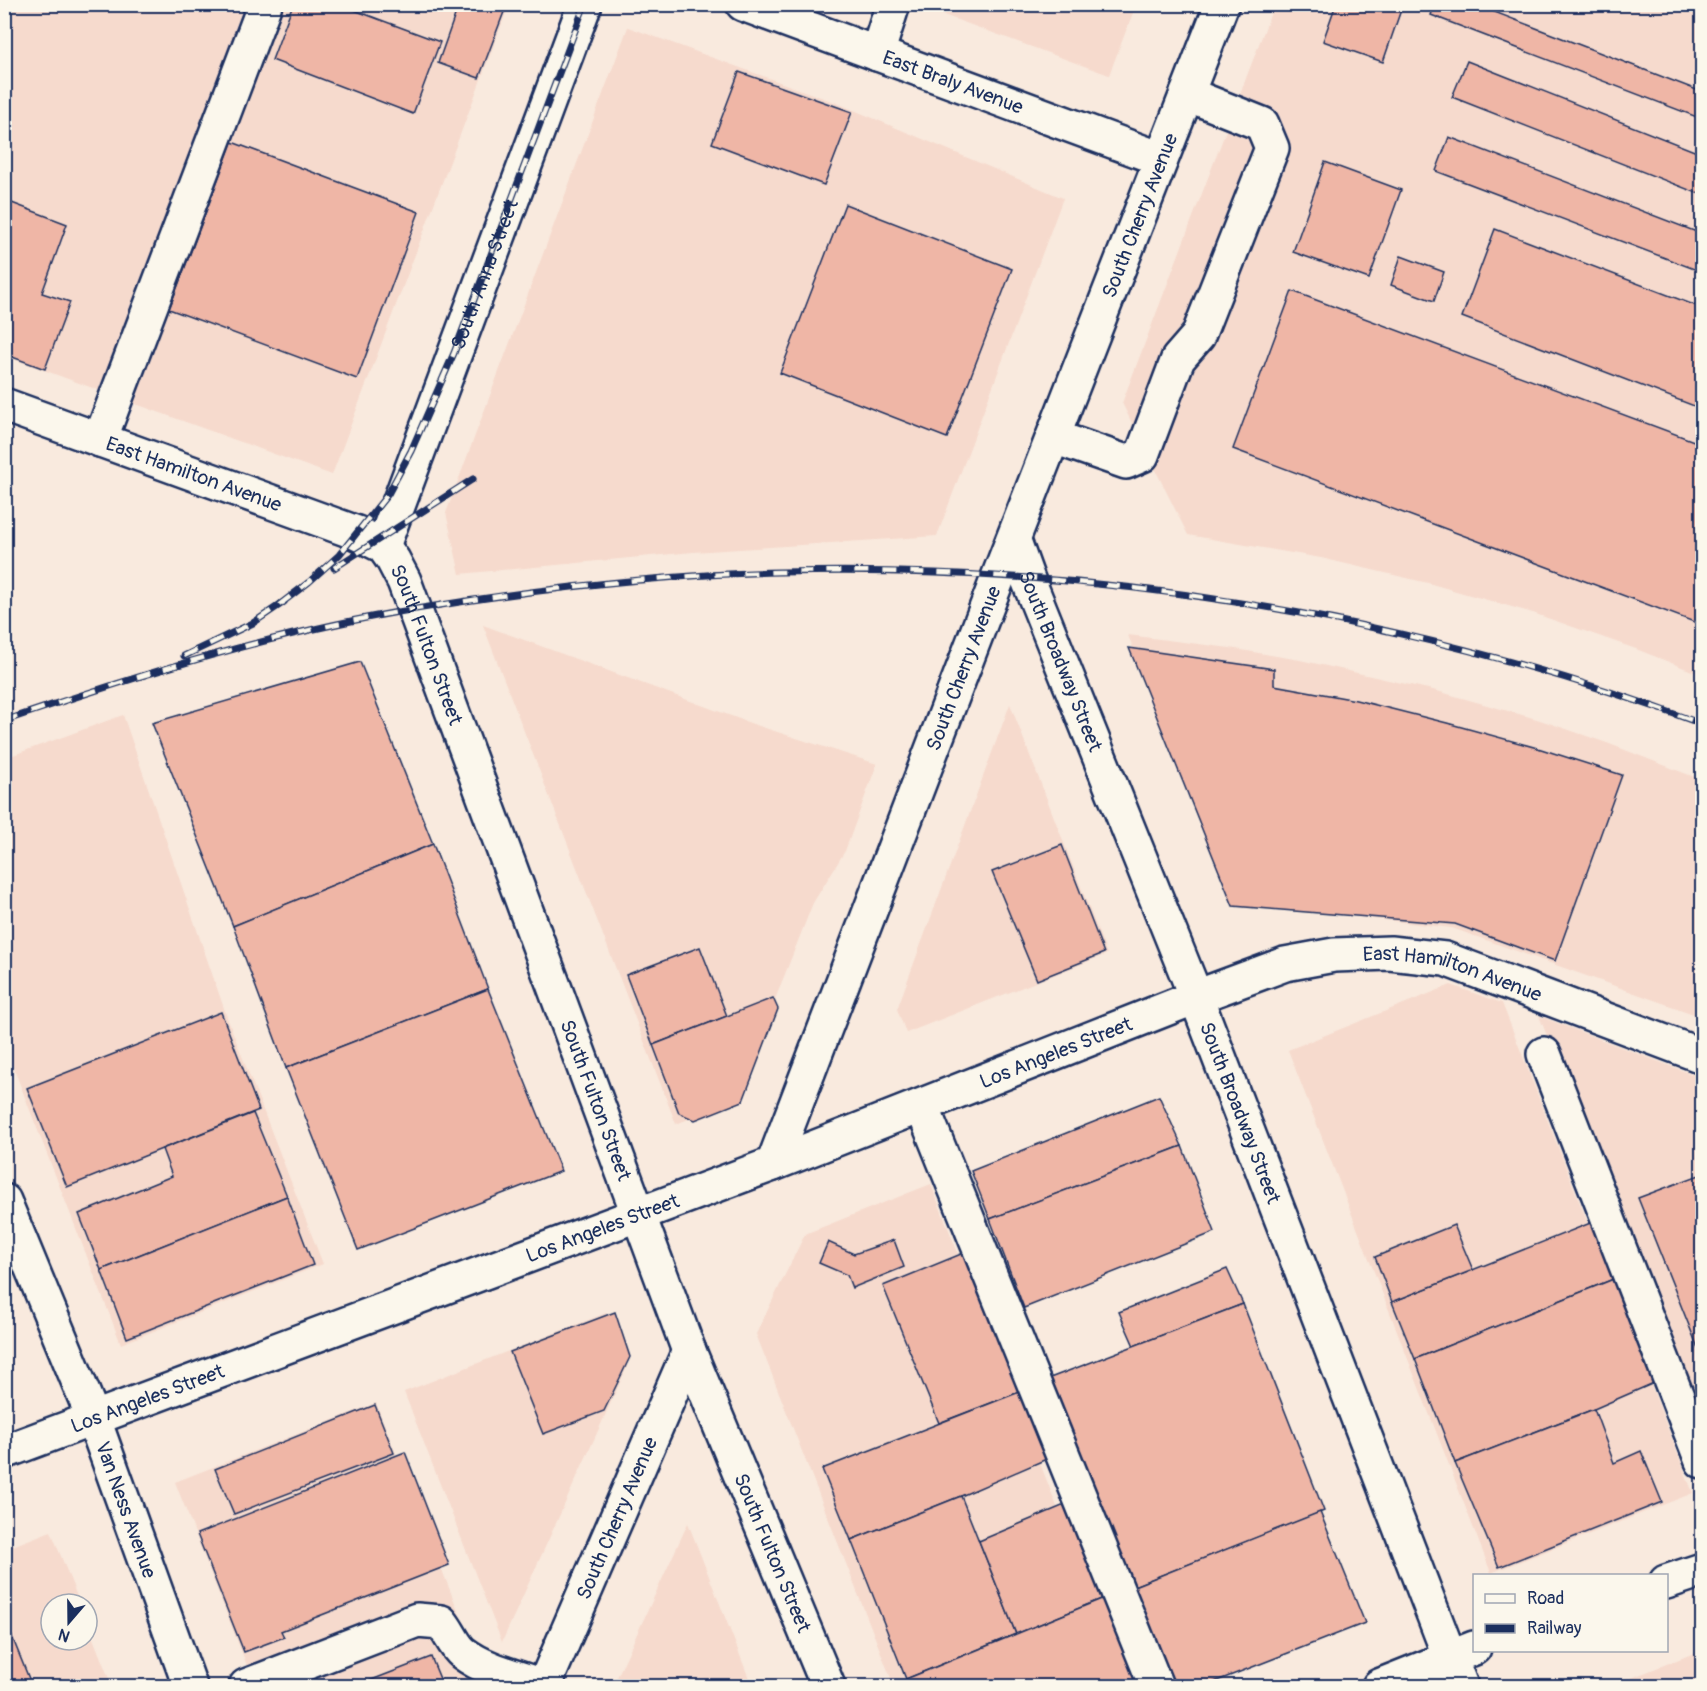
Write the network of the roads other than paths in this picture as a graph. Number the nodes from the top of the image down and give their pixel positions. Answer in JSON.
{"nodes":[{"id":1,"x":265,"y":4,"type":"edge"},
{"id":2,"x":585,"y":4,"type":"edge"},
{"id":3,"x":743,"y":4,"type":"edge"},
{"id":4,"x":893,"y":4,"type":"edge"},
{"id":5,"x":1222,"y":4,"type":"edge"},
{"id":6,"x":877,"y":54,"type":"junction"},
{"id":7,"x":1187,"y":94,"type":"junction"},
{"id":8,"x":1161,"y":159,"type":"junction"},
{"id":9,"x":4,"y":405,"type":"edge"},
{"id":10,"x":1054,"y":438,"type":"junction"},
{"id":11,"x":100,"y":440,"type":"junction"},
{"id":12,"x":1014,"y":541,"type":"junction"},
{"id":13,"x":382,"y":546,"type":"junction"},
{"id":14,"x":1196,"y":997,"type":"junction"},
{"id":15,"x":1544,"y":1054,"type":"dead end"},
{"id":16,"x":1702,"y":1056,"type":"edge"},
{"id":17,"x":922,"y":1106,"type":"junction"},
{"id":18,"x":773,"y":1164,"type":"junction"},
{"id":19,"x":4,"y":1201,"type":"edge"},
{"id":20,"x":640,"y":1214,"type":"junction"},
{"id":21,"x":689,"y":1351,"type":"junction"},
{"id":22,"x":93,"y":1417,"type":"junction"},
{"id":23,"x":4,"y":1452,"type":"edge"},
{"id":24,"x":1702,"y":1461,"type":"edge"},
{"id":25,"x":1702,"y":1570,"type":"edge"},
{"id":26,"x":1668,"y":1581,"type":"edge"},
{"id":27,"x":1462,"y":1652,"type":"edge"},
{"id":28,"x":190,"y":1686,"type":"edge"},
{"id":29,"x":246,"y":1686,"type":"edge"},
{"id":30,"x":544,"y":1686,"type":"edge"},
{"id":31,"x":828,"y":1686,"type":"edge"},
{"id":32,"x":1156,"y":1686,"type":"edge"},
{"id":33,"x":1378,"y":1686,"type":"edge"},
{"id":34,"x":1461,"y":1686,"type":"edge"}],
"edges":[{"from":1,"to":11,"type":"street"},
{"from":2,"to":13,"type":"street","name":"South Anna Street"},
{"from":3,"to":6,"type":"street","name":"East Braly Avenue"},
{"from":4,"to":6,"type":"street"},
{"from":5,"to":7,"type":"street","name":"South Cherry Avenue"},
{"from":6,"to":8,"type":"street","name":"East Braly Avenue"},
{"from":7,"to":8,"type":"street","name":"South Cherry Avenue"},
{"from":7,"to":10,"type":"street"},
{"from":8,"to":10,"type":"street","name":"South Cherry Avenue"},
{"from":9,"to":11,"type":"street","name":"East Hamilton Avenue"},
{"from":10,"to":12,"type":"street","name":"South Cherry Avenue"},
{"from":11,"to":13,"type":"street","name":"East Hamilton Avenue"},
{"from":12,"to":14,"type":"street","name":"South Broadway Street"},
{"from":12,"to":18,"type":"street","name":"South Cherry Avenue"},
{"from":13,"to":20,"type":"street","name":"South Fulton Street"},
{"from":14,"to":16,"type":"street","name":"East Hamilton Avenue"},
{"from":14,"to":17,"type":"street","name":"Los Angeles Street"},
{"from":14,"to":27,"type":"street","name":"South Broadway Street"},
{"from":15,"to":24,"type":"street"},
{"from":17,"to":18,"type":"street","name":"Los Angeles Street"},
{"from":17,"to":32,"type":"street"},
{"from":18,"to":20,"type":"street","name":"Los Angeles Street"},
{"from":19,"to":22,"type":"street","name":"Van Ness Avenue"},
{"from":20,"to":21,"type":"street","name":"South Fulton Street"},
{"from":20,"to":22,"type":"street","name":"Los Angeles Street"},
{"from":21,"to":30,"type":"street","name":"South Cherry Avenue"},
{"from":21,"to":31,"type":"street","name":"South Fulton Street"},
{"from":22,"to":23,"type":"street","name":"Los Angeles Street"},
{"from":22,"to":28,"type":"street","name":"Van Ness Avenue"},
{"from":25,"to":26,"type":"street"},
{"from":27,"to":33,"type":"street"},
{"from":27,"to":34,"type":"street","name":"South Broadway Street"},
{"from":29,"to":30,"type":"street"}]}
